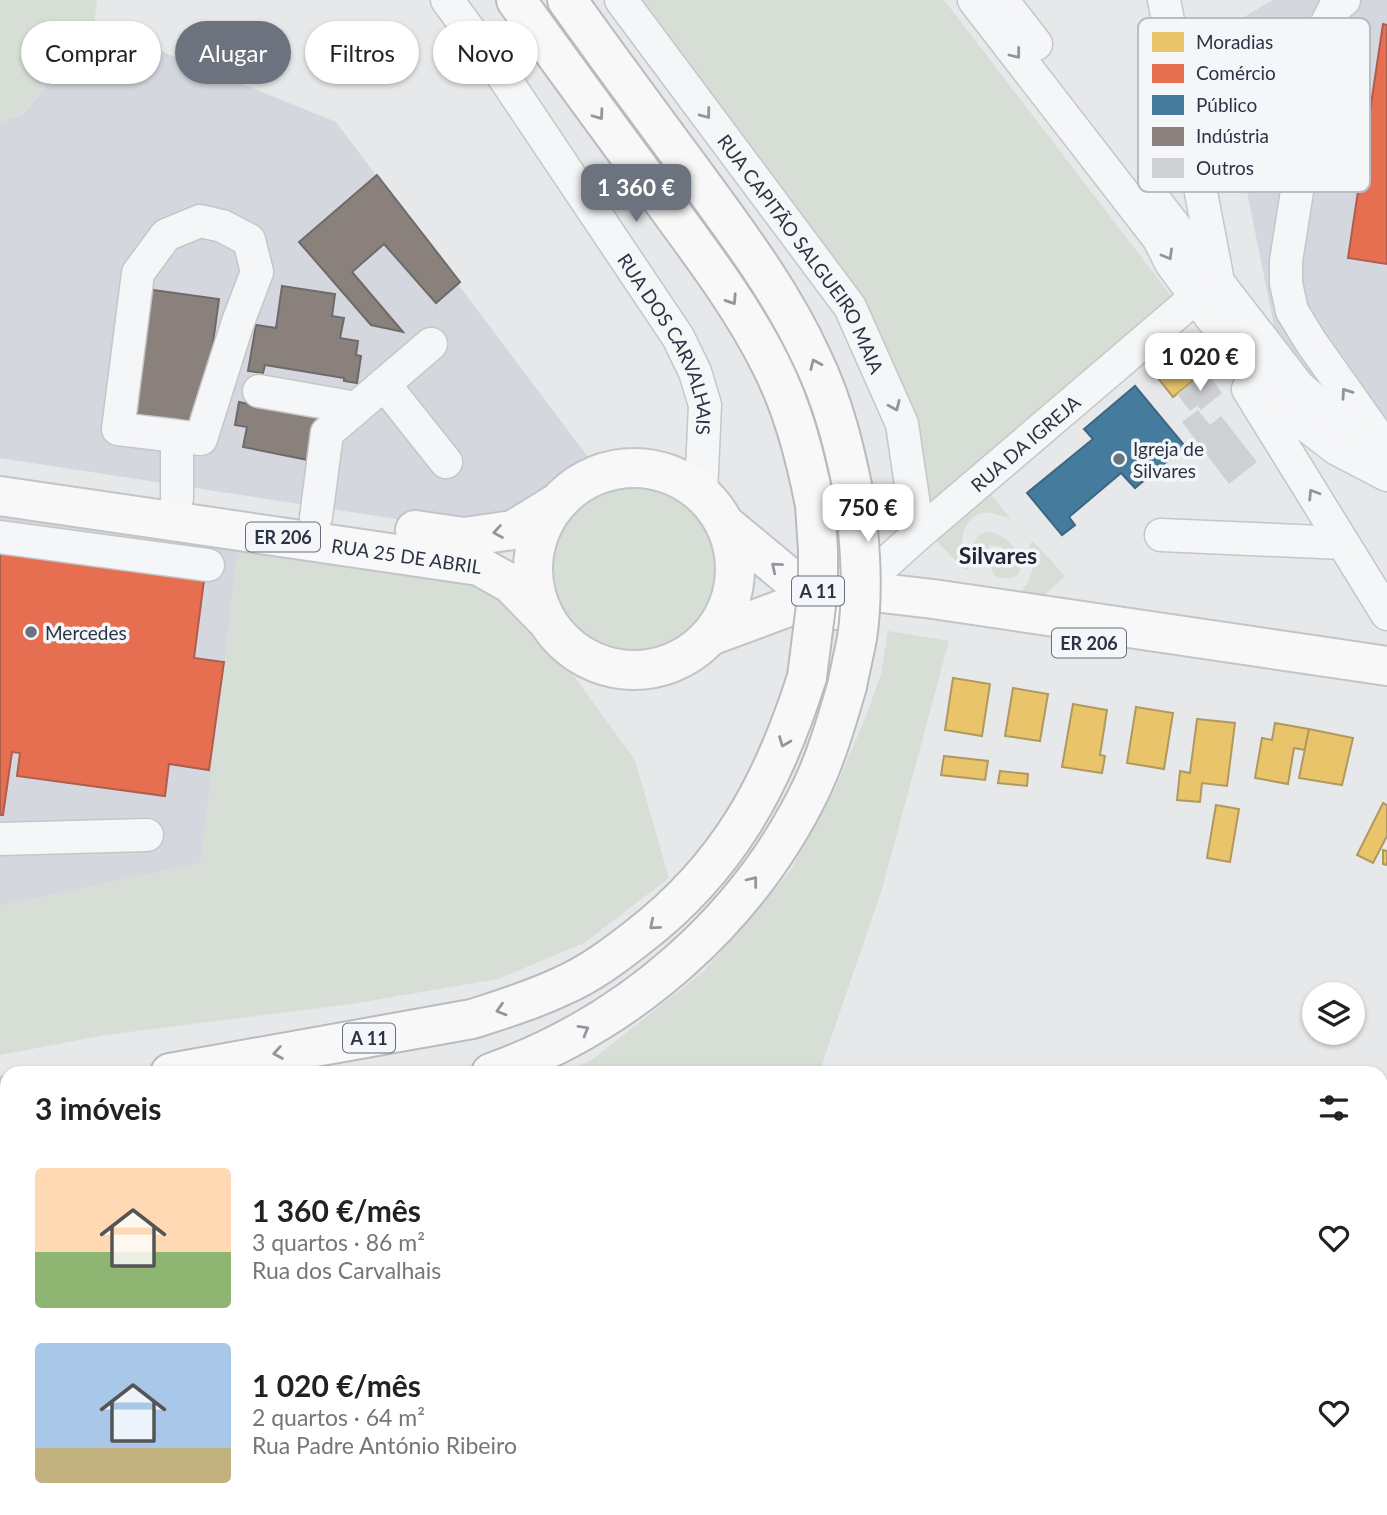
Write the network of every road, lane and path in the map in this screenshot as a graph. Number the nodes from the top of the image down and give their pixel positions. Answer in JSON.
{"nodes":[{"id":1,"x":447,"y":0,"type":"edge"},
{"id":2,"x":516,"y":0,"type":"edge"},
{"id":3,"x":567,"y":0,"type":"edge"},
{"id":4,"x":621,"y":0,"type":"edge"},
{"id":5,"x":974,"y":0,"type":"edge"},
{"id":6,"x":1002,"y":0,"type":"edge"},
{"id":7,"x":1164,"y":0,"type":"edge"},
{"id":8,"x":1344,"y":0,"type":"edge"},
{"id":9,"x":1167,"y":18,"type":"edge"},
{"id":10,"x":1330,"y":18,"type":"edge"},
{"id":11,"x":1193,"y":192,"type":"edge"},
{"id":12,"x":1297,"y":192,"type":"edge"},
{"id":13,"x":1208,"y":291,"type":"junction"},
{"id":14,"x":430,"y":344,"type":"dead end"},
{"id":15,"x":1233,"y":347,"type":"junction"},
{"id":16,"x":384,"y":384,"type":"junction"},
{"id":17,"x":259,"y":391,"type":"dead end"},
{"id":18,"x":356,"y":408,"type":"junction"},
{"id":19,"x":177,"y":436,"type":"junction"},
{"id":20,"x":1387,"y":457,"type":"edge"},
{"id":21,"x":446,"y":462,"type":"dead end"},
{"id":22,"x":0,"y":473,"type":"edge"},
{"id":23,"x":701,"y":493,"type":"junction"},
{"id":24,"x":0,"y":496,"type":"edge"},
{"id":25,"x":177,"y":498,"type":"junction"},
{"id":26,"x":558,"y":502,"type":"junction"},
{"id":27,"x":316,"y":517,"type":"junction"},
{"id":28,"x":725,"y":524,"type":"junction"},
{"id":29,"x":1161,"y":535,"type":"dead end"},
{"id":30,"x":916,"y":536,"type":"junction"},
{"id":31,"x":0,"y":537,"type":"edge"},
{"id":32,"x":1343,"y":543,"type":"junction"},
{"id":33,"x":208,"y":565,"type":"dead end"},
{"id":34,"x":856,"y":590,"type":"junction"},
{"id":35,"x":1387,"y":614,"type":"edge"},
{"id":36,"x":546,"y":620,"type":"junction"},
{"id":37,"x":710,"y":636,"type":"junction"},
{"id":38,"x":1387,"y":666,"type":"edge"},
{"id":39,"x":1387,"y":686,"type":"edge"},
{"id":40,"x":147,"y":835,"type":"dead end"},
{"id":41,"x":0,"y":839,"type":"edge"},
{"id":42,"x":209,"y":1066,"type":"edge"},
{"id":43,"x":510,"y":1066,"type":"edge"}],
"edges":[{"from":1,"to":23,"type":"street","name":"RUA DOS CARVALHAIS"},
{"from":2,"to":42,"type":"main road","number":"A 11","one_way":true,"bridge":true},
{"from":43,"to":3,"type":"main road","one_way":true,"bridge":true},
{"from":4,"to":30,"type":"street","name":"RUA CAPITÃO SALGUEIRO MAIA","one_way":true},
{"from":5,"to":13,"type":"street","one_way":true},
{"from":6,"to":13,"type":"street"},
{"from":7,"to":9,"type":"street"},
{"from":10,"to":8,"type":"street","one_way":true},
{"from":11,"to":13,"type":"street"},
{"from":20,"to":12,"type":"street","one_way":true},
{"from":13,"to":15,"type":"street"},
{"from":13,"to":20,"type":"street"},
{"from":13,"to":30,"type":"street","name":"RUA DA IGREJA"},
{"from":14,"to":16,"type":"street"},
{"from":15,"to":20,"type":"street"},
{"from":32,"to":15,"type":"street","one_way":true},
{"from":16,"to":18,"type":"street"},
{"from":16,"to":21,"type":"street"},
{"from":17,"to":18,"type":"street"},
{"from":18,"to":27,"type":"street"},
{"from":19,"to":19,"type":"street"},
{"from":19,"to":25,"type":"street"},
{"from":22,"to":25,"type":"main road","name":"RUA 25 DE ABRIL","number":"ER 206"},
{"from":23,"to":26,"type":"main road","number":"ER 206"},
{"from":23,"to":28,"type":"main road","number":"ER 206"},
{"from":24,"to":36,"type":"main road","name":"RUA 25 DE ABRIL","number":"ER 206"},
{"from":25,"to":27,"type":"main road","name":"RUA 25 DE ABRIL","number":"ER 206"},
{"from":26,"to":27,"type":"main road","name":"RUA 25 DE ABRIL","number":"ER 206","one_way":true},
{"from":26,"to":36,"type":"main road","number":"ER 206"},
{"from":34,"to":28,"type":"main road","number":"ER 206","one_way":true},
{"from":28,"to":37,"type":"main road","number":"ER 206"},
{"from":29,"to":32,"type":"street"},
{"from":30,"to":34,"type":"street","name":"RUA DA IGREJA"},
{"from":31,"to":33,"type":"street"},
{"from":32,"to":35,"type":"street"},
{"from":34,"to":38,"type":"main road","number":"ER 206"},
{"from":36,"to":37,"type":"main road","number":"ER 206"},
{"from":37,"to":39,"type":"main road","number":"ER 206"},
{"from":40,"to":41,"type":"street"}]}
